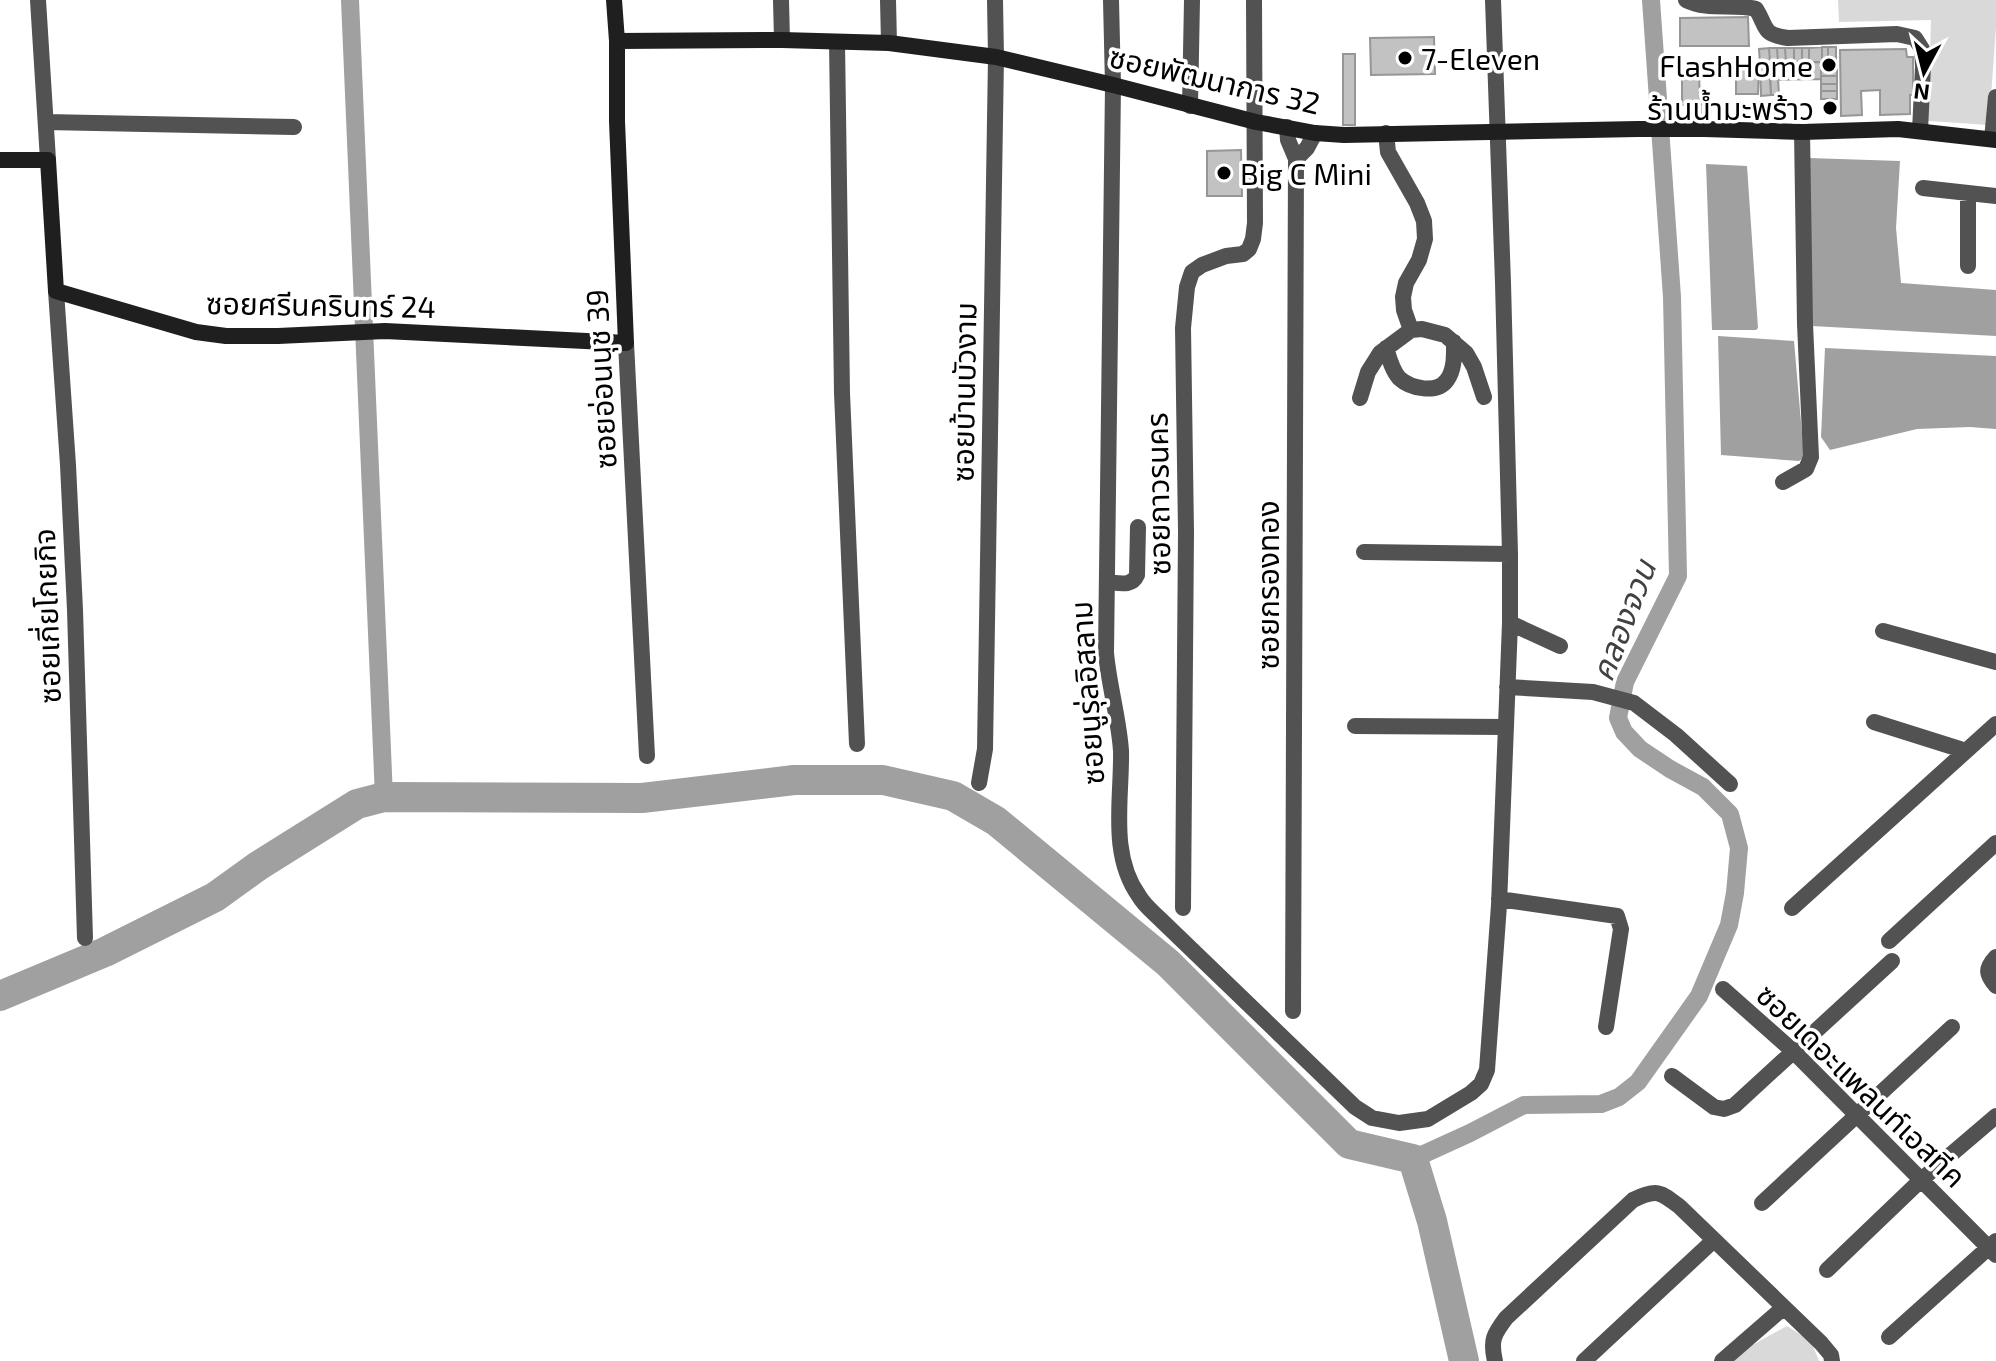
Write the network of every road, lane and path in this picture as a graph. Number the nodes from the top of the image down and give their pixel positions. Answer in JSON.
{"nodes":[{"id":1,"x":38,"y":0,"type":"edge"},
{"id":2,"x":614,"y":0,"type":"edge"},
{"id":3,"x":781,"y":0,"type":"edge"},
{"id":4,"x":888,"y":0,"type":"edge"},
{"id":5,"x":995,"y":0,"type":"edge"},
{"id":6,"x":1111,"y":0,"type":"edge"},
{"id":7,"x":1192,"y":0,"type":"edge"},
{"id":8,"x":1254,"y":0,"type":"edge"},
{"id":9,"x":1493,"y":0,"type":"edge"},
{"id":10,"x":1686,"y":0,"type":"edge"},
{"id":11,"x":782,"y":40,"type":"junction"},
{"id":12,"x":617,"y":41,"type":"junction"},
{"id":13,"x":837,"y":42,"type":"junction"},
{"id":14,"x":889,"y":43,"type":"junction"},
{"id":15,"x":996,"y":57,"type":"junction"},
{"id":16,"x":1113,"y":85,"type":"junction"},
{"id":17,"x":1996,"y":97,"type":"edge"},
{"id":18,"x":1190,"y":106,"type":"junction"},
{"id":19,"x":46,"y":122,"type":"junction"},
{"id":20,"x":1256,"y":122,"type":"junction"},
{"id":21,"x":294,"y":127,"type":"dead end"},
{"id":22,"x":1287,"y":127,"type":"junction"},
{"id":23,"x":1920,"y":131,"type":"junction"},
{"id":24,"x":1802,"y":132,"type":"junction"},
{"id":25,"x":1315,"y":133,"type":"junction"},
{"id":26,"x":1386,"y":133,"type":"junction"},
{"id":27,"x":1498,"y":133,"type":"junction"},
{"id":28,"x":1994,"y":140,"type":"edge"},
{"id":29,"x":1296,"y":159,"type":"junction"},
{"id":30,"x":0,"y":160,"type":"edge"},
{"id":31,"x":48,"y":160,"type":"junction"},
{"id":32,"x":1923,"y":188,"type":"dead end"},
{"id":33,"x":1968,"y":193,"type":"junction"},
{"id":34,"x":1996,"y":196,"type":"edge"},
{"id":35,"x":1968,"y":266,"type":"dead end"},
{"id":36,"x":56,"y":291,"type":"junction"},
{"id":37,"x":1411,"y":330,"type":"junction"},
{"id":38,"x":1454,"y":342,"type":"junction"},
{"id":39,"x":626,"y":343,"type":"junction"},
{"id":40,"x":1386,"y":348,"type":"junction"},
{"id":41,"x":1484,"y":397,"type":"dead end"},
{"id":42,"x":1360,"y":398,"type":"dead end"},
{"id":43,"x":1783,"y":482,"type":"dead end"},
{"id":44,"x":1138,"y":527,"type":"dead end"},
{"id":45,"x":1364,"y":552,"type":"dead end"},
{"id":46,"x":1510,"y":554,"type":"junction"},
{"id":47,"x":1107,"y":582,"type":"junction"},
{"id":48,"x":1510,"y":623,"type":"junction"},
{"id":49,"x":1883,"y":631,"type":"dead end"},
{"id":50,"x":1560,"y":646,"type":"dead end"},
{"id":51,"x":1996,"y":662,"type":"edge"},
{"id":52,"x":1507,"y":687,"type":"junction"},
{"id":53,"x":1874,"y":722,"type":"dead end"},
{"id":54,"x":1996,"y":724,"type":"edge"},
{"id":55,"x":1355,"y":726,"type":"dead end"},
{"id":56,"x":1506,"y":727,"type":"junction"},
{"id":57,"x":857,"y":744,"type":"dead end"},
{"id":58,"x":1966,"y":751,"type":"junction"},
{"id":59,"x":647,"y":756,"type":"dead end"},
{"id":60,"x":979,"y":783,"type":"dead end"},
{"id":61,"x":1730,"y":784,"type":"dead end"},
{"id":62,"x":1996,"y":843,"type":"edge"},
{"id":63,"x":1499,"y":899,"type":"junction"},
{"id":64,"x":1183,"y":908,"type":"dead end"},
{"id":65,"x":1792,"y":908,"type":"dead end"},
{"id":66,"x":85,"y":938,"type":"dead end"},
{"id":67,"x":1889,"y":941,"type":"dead end"},
{"id":68,"x":1996,"y":957,"type":"edge"},
{"id":69,"x":1892,"y":961,"type":"dead end"},
{"id":70,"x":1996,"y":986,"type":"edge"},
{"id":71,"x":1723,"y":989,"type":"dead end"},
{"id":72,"x":1293,"y":1011,"type":"dead end"},
{"id":73,"x":1606,"y":1027,"type":"dead end"},
{"id":74,"x":1952,"y":1027,"type":"dead end"},
{"id":75,"x":1793,"y":1051,"type":"junction"},
{"id":76,"x":1672,"y":1076,"type":"dead end"},
{"id":77,"x":1856,"y":1115,"type":"junction"},
{"id":78,"x":1996,"y":1116,"type":"edge"},
{"id":79,"x":1921,"y":1180,"type":"junction"},
{"id":80,"x":1762,"y":1203,"type":"dead end"},
{"id":81,"x":1714,"y":1240,"type":"junction"},
{"id":82,"x":1993,"y":1248,"type":"edge"},
{"id":83,"x":1827,"y":1270,"type":"dead end"},
{"id":84,"x":1783,"y":1308,"type":"junction"},
{"id":85,"x":1889,"y":1337,"type":"dead end"},
{"id":86,"x":1495,"y":1361,"type":"edge"},
{"id":87,"x":1584,"y":1361,"type":"edge"},
{"id":88,"x":1722,"y":1361,"type":"edge"},
{"id":89,"x":1832,"y":1361,"type":"edge"}],
"edges":[{"from":1,"to":19,"type":"street"},
{"from":2,"to":12,"type":"street","name":"ซอยอ่อนนุช 39"},
{"from":3,"to":11,"type":"street"},
{"from":4,"to":14,"type":"street"},
{"from":5,"to":15,"type":"street","name":"ซอยบ้านบัวงาม"},
{"from":6,"to":16,"type":"street","name":"ซอยนูรุ่ลอิสลาม"},
{"from":7,"to":18,"type":"street"},
{"from":8,"to":20,"type":"street"},
{"from":9,"to":27,"type":"street"},
{"from":10,"to":23,"type":"street"},
{"from":11,"to":12,"type":"street","name":"ซอยพัฒนาการ 32"},
{"from":11,"to":13,"type":"street","name":"ซอยพัฒนาการ 32"},
{"from":12,"to":39,"type":"street","name":"ซอยอ่อนนุช 39"},
{"from":13,"to":14,"type":"street","name":"ซอยพัฒนาการ 32"},
{"from":13,"to":57,"type":"street"},
{"from":14,"to":15,"type":"street","name":"ซอยพัฒนาการ 32"},
{"from":15,"to":16,"type":"street","name":"ซอยพัฒนาการ 32"},
{"from":15,"to":60,"type":"street","name":"ซอยบ้านบัวงาม"},
{"from":16,"to":18,"type":"street","name":"ซอยพัฒนาการ 32"},
{"from":16,"to":47,"type":"street","name":"ซอยนูรุ่ลอิสลาม"},
{"from":17,"to":28,"type":"street"},
{"from":18,"to":20,"type":"street","name":"ซอยพัฒนาการ 32"},
{"from":19,"to":21,"type":"street"},
{"from":19,"to":31,"type":"street"},
{"from":20,"to":22,"type":"street","name":"ซอยพัฒนาการ 32"},
{"from":20,"to":64,"type":"street","name":"ซอยถาวรนคร"},
{"from":22,"to":25,"type":"street","name":"ซอยพัฒนาการ 32"},
{"from":22,"to":29,"type":"street","name":"ซอยกรองทอง"},
{"from":23,"to":24,"type":"street","name":"ซอยพัฒนาการ 32"},
{"from":23,"to":28,"type":"street","name":"ซอยพัฒนาการ 32"},
{"from":24,"to":27,"type":"street","name":"ซอยพัฒนาการ 32"},
{"from":24,"to":43,"type":"street"},
{"from":25,"to":26,"type":"street","name":"ซอยพัฒนาการ 32"},
{"from":25,"to":29,"type":"street"},
{"from":26,"to":27,"type":"street","name":"ซอยพัฒนาการ 32"},
{"from":26,"to":37,"type":"street"},
{"from":27,"to":46,"type":"street"},
{"from":29,"to":72,"type":"street","name":"ซอยกรองทอง"},
{"from":30,"to":31,"type":"street"},
{"from":31,"to":36,"type":"street"},
{"from":32,"to":33,"type":"street"},
{"from":33,"to":34,"type":"street"},
{"from":33,"to":35,"type":"street"},
{"from":36,"to":39,"type":"street","name":"ซอยศรีนครินทร์ 24"},
{"from":36,"to":66,"type":"street","name":"ซอยเกี่ยโกยกิจ"},
{"from":37,"to":38,"type":"street"},
{"from":37,"to":40,"type":"street"},
{"from":38,"to":40,"type":"street"},
{"from":38,"to":41,"type":"street"},
{"from":39,"to":59,"type":"street","name":"ซอยอ่อนนุช 39"},
{"from":40,"to":42,"type":"street"},
{"from":44,"to":47,"type":"street"},
{"from":45,"to":46,"type":"street"},
{"from":46,"to":48,"type":"street"},
{"from":47,"to":63,"type":"street","name":"ซอยนูรุ่ลอิสลาม"},
{"from":48,"to":50,"type":"street"},
{"from":48,"to":52,"type":"street"},
{"from":49,"to":51,"type":"street"},
{"from":52,"to":56,"type":"street"},
{"from":52,"to":61,"type":"street"},
{"from":53,"to":58,"type":"street"},
{"from":54,"to":58,"type":"street"},
{"from":55,"to":56,"type":"street"},
{"from":56,"to":63,"type":"street"},
{"from":58,"to":65,"type":"street"},
{"from":62,"to":67,"type":"street"},
{"from":63,"to":73,"type":"street"},
{"from":68,"to":70,"type":"street"},
{"from":69,"to":75,"type":"street"},
{"from":71,"to":75,"type":"street","name":"ซอยเดอะแพลนท์เอสทีค"},
{"from":74,"to":77,"type":"street"},
{"from":75,"to":76,"type":"street"},
{"from":75,"to":77,"type":"street","name":"ซอยเดอะแพลนท์เอสทีค"},
{"from":77,"to":79,"type":"street","name":"ซอยเดอะแพลนท์เอสทีค"},
{"from":77,"to":80,"type":"street"},
{"from":78,"to":79,"type":"street"},
{"from":79,"to":82,"type":"street","name":"ซอยเดอะแพลนท์เอสทีค"},
{"from":79,"to":83,"type":"street"},
{"from":81,"to":84,"type":"street"},
{"from":81,"to":86,"type":"street"},
{"from":81,"to":87,"type":"street"},
{"from":82,"to":85,"type":"street"},
{"from":84,"to":88,"type":"street"},
{"from":84,"to":89,"type":"street"}]}
